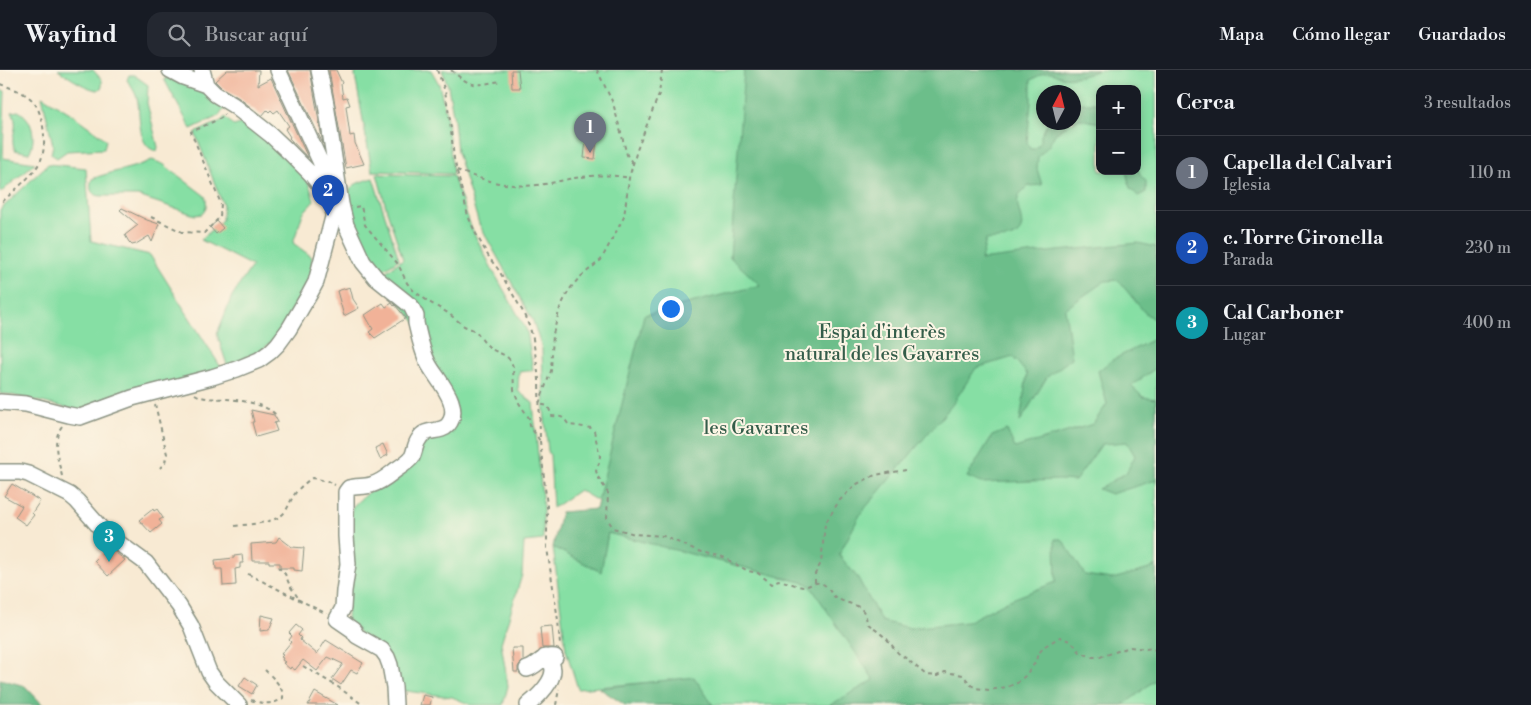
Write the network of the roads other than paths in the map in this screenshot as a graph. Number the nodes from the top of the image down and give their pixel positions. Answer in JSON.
{"nodes":[{"id":1,"x":170,"y":70,"type":"edge"},
{"id":2,"x":278,"y":70,"type":"edge"},
{"id":3,"x":319,"y":70,"type":"edge"},
{"id":4,"x":204,"y":77,"type":"edge"},
{"id":5,"x":340,"y":207,"type":"junction"},
{"id":6,"x":0,"y":402,"type":"edge"},
{"id":7,"x":0,"y":472,"type":"edge"},
{"id":8,"x":545,"y":657,"type":"junction"},
{"id":9,"x":561,"y":659,"type":"road end"},
{"id":10,"x":527,"y":669,"type":"dead end"},
{"id":11,"x":244,"y":702,"type":"edge"},
{"id":12,"x":395,"y":705,"type":"edge"},
{"id":13,"x":528,"y":705,"type":"edge"}],
"edges":[{"from":1,"to":4,"type":"street"},
{"from":2,"to":5,"type":"street"},
{"from":3,"to":5,"type":"street"},
{"from":4,"to":5,"type":"street"},
{"from":5,"to":6,"type":"street"},
{"from":5,"to":12,"type":"street"},
{"from":7,"to":11,"type":"street"},
{"from":8,"to":9,"type":"street"},
{"from":8,"to":10,"type":"street"},
{"from":8,"to":13,"type":"street"}]}
